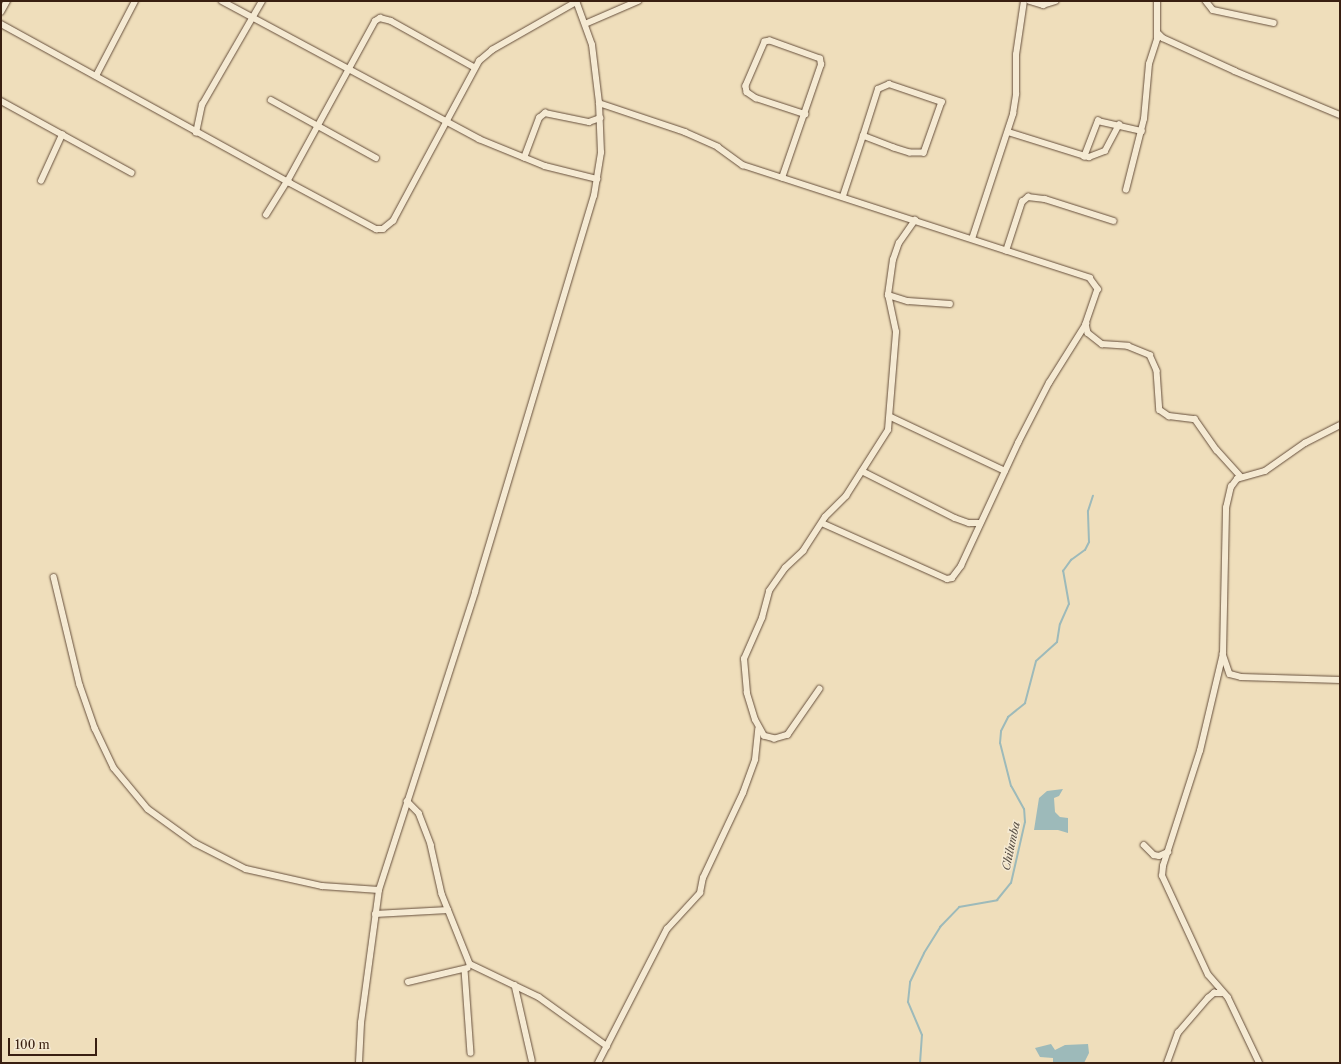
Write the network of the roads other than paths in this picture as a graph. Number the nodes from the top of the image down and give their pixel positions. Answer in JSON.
{"nodes":[{"id":1,"x":7,"y":1,"type":"edge"},
{"id":2,"x":135,"y":1,"type":"edge"},
{"id":3,"x":222,"y":1,"type":"edge"},
{"id":4,"x":262,"y":1,"type":"edge"},
{"id":5,"x":638,"y":1,"type":"edge"},
{"id":6,"x":1024,"y":1,"type":"edge"},
{"id":7,"x":1030,"y":1,"type":"edge"},
{"id":8,"x":1055,"y":1,"type":"edge"},
{"id":9,"x":1157,"y":1,"type":"edge"},
{"id":10,"x":1206,"y":1,"type":"edge"},
{"id":11,"x":576,"y":2,"type":"edge"},
{"id":12,"x":1,"y":12,"type":"edge"},
{"id":13,"x":254,"y":17,"type":"junction"},
{"id":14,"x":1274,"y":23,"type":"dead end"},
{"id":15,"x":1,"y":24,"type":"edge"},
{"id":16,"x":585,"y":24,"type":"junction"},
{"id":17,"x":1158,"y":33,"type":"junction"},
{"id":18,"x":474,"y":67,"type":"junction"},
{"id":19,"x":348,"y":69,"type":"junction"},
{"id":20,"x":96,"y":76,"type":"junction"},
{"id":21,"x":271,"y":100,"type":"dead end"},
{"id":22,"x":1,"y":101,"type":"edge"},
{"id":23,"x":599,"y":103,"type":"junction"},
{"id":24,"x":804,"y":114,"type":"junction"},
{"id":25,"x":1340,"y":115,"type":"edge"},
{"id":26,"x":600,"y":118,"type":"junction"},
{"id":27,"x":445,"y":121,"type":"junction"},
{"id":28,"x":1119,"y":125,"type":"junction"},
{"id":29,"x":317,"y":126,"type":"junction"},
{"id":30,"x":1142,"y":131,"type":"junction"},
{"id":31,"x":1008,"y":132,"type":"junction"},
{"id":32,"x":196,"y":133,"type":"junction"},
{"id":33,"x":62,"y":135,"type":"junction"},
{"id":34,"x":863,"y":136,"type":"junction"},
{"id":35,"x":1084,"y":157,"type":"junction"},
{"id":36,"x":376,"y":158,"type":"dead end"},
{"id":37,"x":524,"y":158,"type":"junction"},
{"id":38,"x":132,"y":174,"type":"dead end"},
{"id":39,"x":782,"y":178,"type":"junction"},
{"id":40,"x":597,"y":179,"type":"junction"},
{"id":41,"x":41,"y":181,"type":"dead end"},
{"id":42,"x":287,"y":182,"type":"junction"},
{"id":43,"x":1126,"y":190,"type":"dead end"},
{"id":44,"x":844,"y":196,"type":"junction"},
{"id":45,"x":266,"y":215,"type":"dead end"},
{"id":46,"x":915,"y":220,"type":"junction"},
{"id":47,"x":1114,"y":221,"type":"dead end"},
{"id":48,"x":972,"y":239,"type":"junction"},
{"id":49,"x":1006,"y":251,"type":"junction"},
{"id":50,"x":888,"y":295,"type":"junction"},
{"id":51,"x":950,"y":304,"type":"dead end"},
{"id":52,"x":1086,"y":324,"type":"junction"},
{"id":53,"x":890,"y":417,"type":"junction"},
{"id":54,"x":1340,"y":425,"type":"edge"},
{"id":55,"x":862,"y":471,"type":"junction"},
{"id":56,"x":1005,"y":471,"type":"junction"},
{"id":57,"x":1241,"y":476,"type":"junction"},
{"id":58,"x":822,"y":523,"type":"junction"},
{"id":59,"x":980,"y":523,"type":"junction"},
{"id":60,"x":54,"y":577,"type":"dead end"},
{"id":61,"x":1223,"y":654,"type":"junction"},
{"id":62,"x":1340,"y":680,"type":"edge"},
{"id":63,"x":820,"y":689,"type":"dead end"},
{"id":64,"x":758,"y":728,"type":"junction"},
{"id":65,"x":407,"y":801,"type":"junction"},
{"id":66,"x":1144,"y":845,"type":"dead end"},
{"id":67,"x":1168,"y":851,"type":"junction"},
{"id":68,"x":379,"y":890,"type":"junction"},
{"id":69,"x":448,"y":910,"type":"junction"},
{"id":70,"x":375,"y":914,"type":"junction"},
{"id":71,"x":470,"y":964,"type":"junction"},
{"id":72,"x":465,"y":970,"type":"junction"},
{"id":73,"x":408,"y":982,"type":"dead end"},
{"id":74,"x":515,"y":985,"type":"junction"},
{"id":75,"x":1222,"y":993,"type":"junction"},
{"id":76,"x":608,"y":1046,"type":"junction"},
{"id":77,"x":471,"y":1053,"type":"dead end"},
{"id":78,"x":532,"y":1060,"type":"dead end"},
{"id":79,"x":359,"y":1063,"type":"edge"},
{"id":80,"x":598,"y":1063,"type":"edge"},
{"id":81,"x":1167,"y":1063,"type":"edge"},
{"id":82,"x":1259,"y":1063,"type":"edge"}],
"edges":[{"from":1,"to":12,"type":"street"},
{"from":2,"to":20,"type":"street"},
{"from":3,"to":13,"type":"street"},
{"from":4,"to":13,"type":"street"},
{"from":5,"to":16,"type":"street"},
{"from":6,"to":31,"type":"street"},
{"from":7,"to":8,"type":"street"},
{"from":9,"to":17,"type":"street"},
{"from":10,"to":14,"type":"street"},
{"from":11,"to":16,"type":"street"},
{"from":11,"to":18,"type":"street"},
{"from":13,"to":19,"type":"street"},
{"from":13,"to":32,"type":"street"},
{"from":15,"to":20,"type":"street"},
{"from":16,"to":23,"type":"street"},
{"from":17,"to":25,"type":"street"},
{"from":17,"to":30,"type":"street"},
{"from":18,"to":19,"type":"street"},
{"from":18,"to":27,"type":"street"},
{"from":19,"to":27,"type":"street"},
{"from":19,"to":29,"type":"street"},
{"from":20,"to":32,"type":"street"},
{"from":21,"to":29,"type":"street"},
{"from":22,"to":33,"type":"street"},
{"from":23,"to":26,"type":"street"},
{"from":23,"to":39,"type":"street"},
{"from":24,"to":24,"type":"street"},
{"from":24,"to":39,"type":"street"},
{"from":26,"to":37,"type":"street"},
{"from":26,"to":40,"type":"street"},
{"from":27,"to":37,"type":"street"},
{"from":27,"to":42,"type":"street"},
{"from":28,"to":30,"type":"street"},
{"from":28,"to":35,"type":"street"},
{"from":28,"to":35,"type":"street"},
{"from":29,"to":36,"type":"street"},
{"from":29,"to":42,"type":"street"},
{"from":30,"to":43,"type":"street"},
{"from":31,"to":35,"type":"street"},
{"from":31,"to":48,"type":"street"},
{"from":32,"to":42,"type":"street"},
{"from":33,"to":38,"type":"street"},
{"from":33,"to":41,"type":"street"},
{"from":34,"to":34,"type":"street"},
{"from":34,"to":44,"type":"street"},
{"from":37,"to":40,"type":"street"},
{"from":39,"to":44,"type":"street"},
{"from":40,"to":65,"type":"street"},
{"from":42,"to":45,"type":"street"},
{"from":44,"to":46,"type":"street"},
{"from":46,"to":48,"type":"street"},
{"from":46,"to":50,"type":"street"},
{"from":47,"to":49,"type":"street"},
{"from":48,"to":49,"type":"street"},
{"from":49,"to":52,"type":"street"},
{"from":50,"to":51,"type":"street"},
{"from":50,"to":53,"type":"street"},
{"from":52,"to":56,"type":"street"},
{"from":52,"to":57,"type":"street"},
{"from":53,"to":55,"type":"street"},
{"from":53,"to":56,"type":"street"},
{"from":54,"to":57,"type":"street"},
{"from":55,"to":58,"type":"street"},
{"from":55,"to":59,"type":"street"},
{"from":56,"to":59,"type":"street"},
{"from":57,"to":61,"type":"street"},
{"from":58,"to":59,"type":"street"},
{"from":58,"to":64,"type":"street"},
{"from":60,"to":68,"type":"street"},
{"from":61,"to":62,"type":"street"},
{"from":61,"to":67,"type":"street"},
{"from":63,"to":64,"type":"street"},
{"from":64,"to":76,"type":"street"},
{"from":65,"to":68,"type":"street"},
{"from":65,"to":69,"type":"street"},
{"from":66,"to":67,"type":"street"},
{"from":67,"to":75,"type":"street"},
{"from":68,"to":70,"type":"street"},
{"from":69,"to":70,"type":"street"},
{"from":69,"to":71,"type":"street"},
{"from":70,"to":79,"type":"street"},
{"from":71,"to":72,"type":"street"},
{"from":71,"to":74,"type":"street"},
{"from":72,"to":73,"type":"street"},
{"from":72,"to":77,"type":"street"},
{"from":74,"to":76,"type":"street"},
{"from":74,"to":78,"type":"street"},
{"from":75,"to":81,"type":"street"},
{"from":75,"to":82,"type":"street"},
{"from":76,"to":80,"type":"street"}]}
